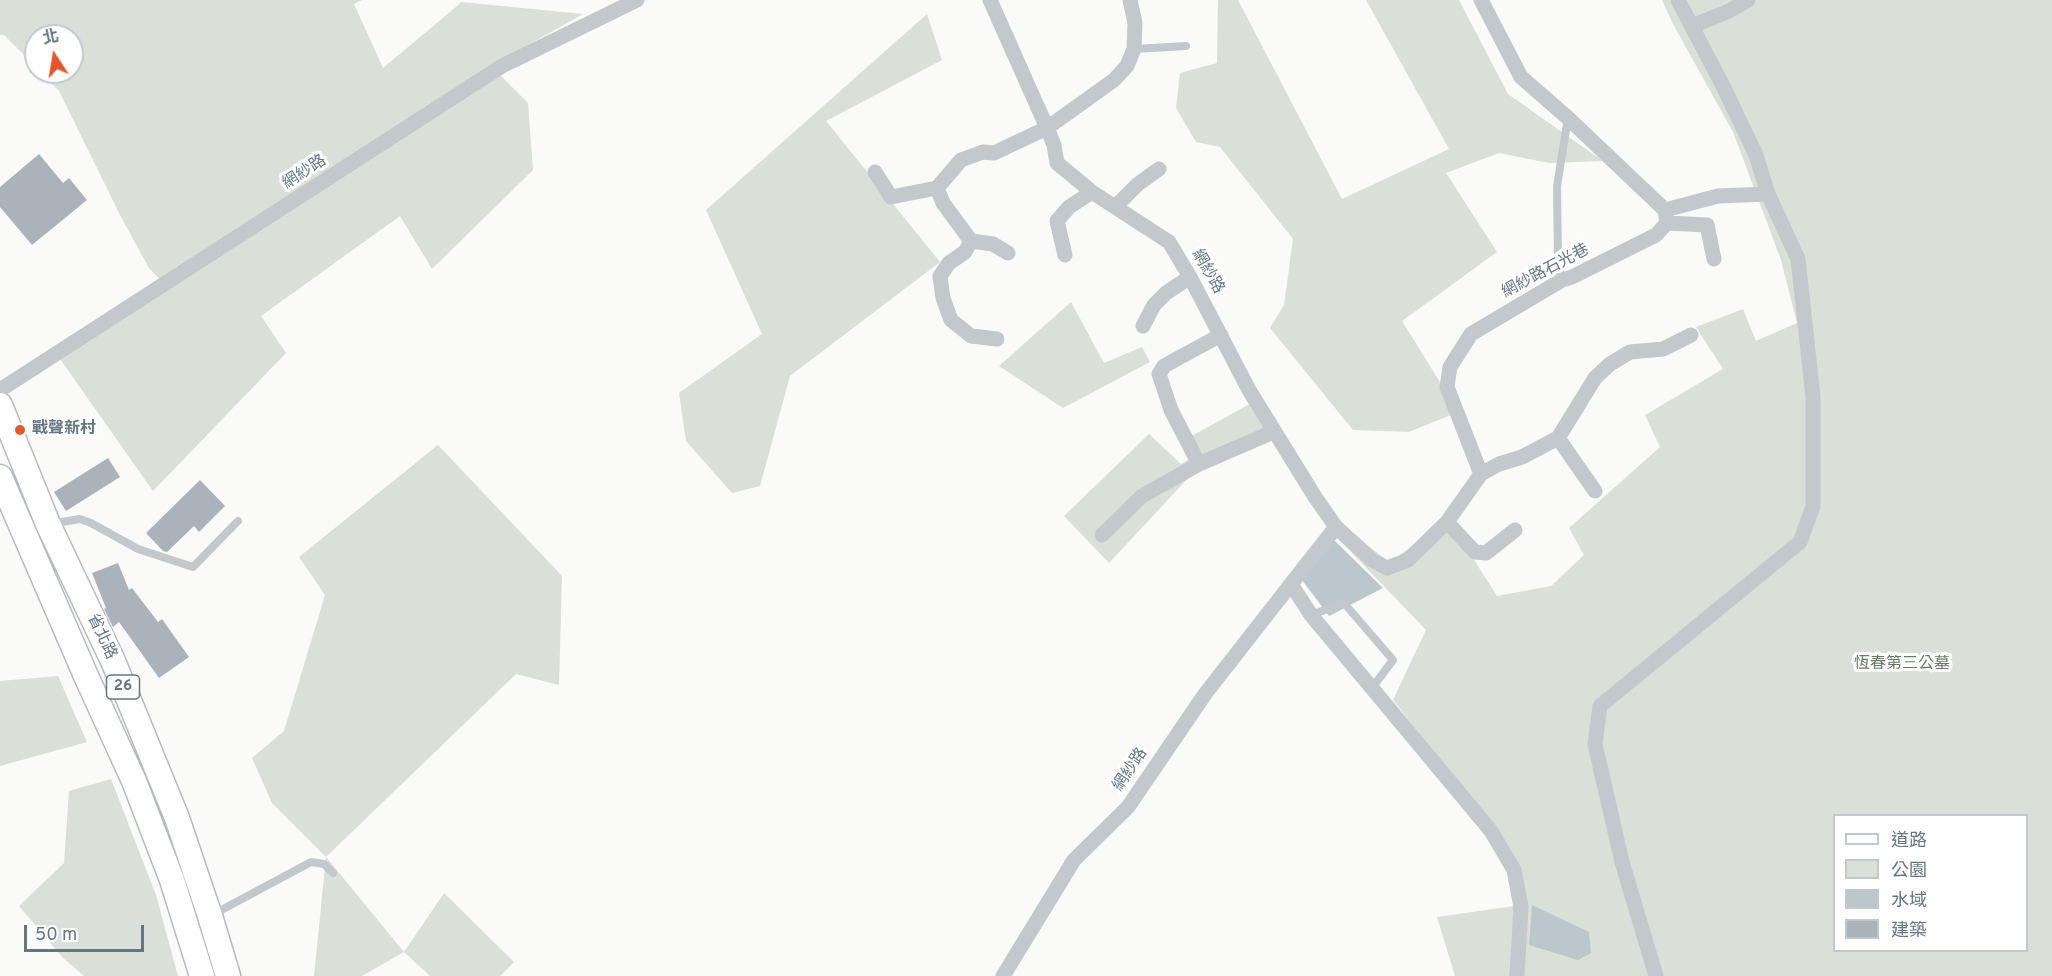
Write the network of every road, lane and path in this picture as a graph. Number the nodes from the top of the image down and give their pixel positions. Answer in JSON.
{"nodes":[{"id":1,"x":637,"y":0,"type":"edge"},
{"id":2,"x":990,"y":0,"type":"edge"},
{"id":3,"x":1130,"y":0,"type":"edge"},
{"id":4,"x":1481,"y":0,"type":"edge"},
{"id":5,"x":1678,"y":0,"type":"edge"},
{"id":6,"x":1748,"y":0,"type":"edge"},
{"id":7,"x":1692,"y":26,"type":"junction"},
{"id":8,"x":1186,"y":46,"type":"dead end"},
{"id":9,"x":1134,"y":49,"type":"junction"},
{"id":10,"x":1568,"y":118,"type":"junction"},
{"id":11,"x":1047,"y":128,"type":"junction"},
{"id":12,"x":1159,"y":169,"type":"dead end"},
{"id":13,"x":875,"y":172,"type":"dead end"},
{"id":14,"x":937,"y":188,"type":"junction"},
{"id":15,"x":1092,"y":192,"type":"junction"},
{"id":16,"x":1768,"y":194,"type":"junction"},
{"id":17,"x":1115,"y":207,"type":"junction"},
{"id":18,"x":1666,"y":217,"type":"junction"},
{"id":19,"x":971,"y":241,"type":"junction"},
{"id":20,"x":1008,"y":252,"type":"dead end"},
{"id":21,"x":1065,"y":255,"type":"dead end"},
{"id":22,"x":1714,"y":259,"type":"dead end"},
{"id":23,"x":1190,"y":277,"type":"junction"},
{"id":24,"x":1562,"y":280,"type":"junction"},
{"id":25,"x":1143,"y":326,"type":"dead end"},
{"id":26,"x":1221,"y":335,"type":"junction"},
{"id":27,"x":1691,"y":335,"type":"dead end"},
{"id":28,"x":997,"y":339,"type":"dead end"},
{"id":29,"x":0,"y":390,"type":"edge"},
{"id":30,"x":0,"y":405,"type":"edge"},
{"id":31,"x":1273,"y":432,"type":"junction"},
{"id":32,"x":1558,"y":438,"type":"junction"},
{"id":33,"x":1199,"y":464,"type":"junction"},
{"id":34,"x":1481,"y":474,"type":"junction"},
{"id":35,"x":0,"y":477,"type":"edge"},
{"id":36,"x":1595,"y":491,"type":"dead end"},
{"id":37,"x":238,"y":521,"type":"dead end"},
{"id":38,"x":1447,"y":522,"type":"junction"},
{"id":39,"x":48,"y":524,"type":"junction"},
{"id":40,"x":1336,"y":528,"type":"junction"},
{"id":41,"x":1515,"y":530,"type":"dead end"},
{"id":42,"x":1102,"y":535,"type":"dead end"},
{"id":43,"x":1291,"y":584,"type":"junction"},
{"id":44,"x":1311,"y":615,"type":"junction"},
{"id":45,"x":1372,"y":688,"type":"junction"},
{"id":46,"x":333,"y":873,"type":"dead end"},
{"id":47,"x":210,"y":916,"type":"junction"},
{"id":48,"x":202,"y":976,"type":"edge"},
{"id":49,"x":228,"y":976,"type":"edge"},
{"id":50,"x":1004,"y":976,"type":"edge"},
{"id":51,"x":1517,"y":976,"type":"edge"},
{"id":52,"x":1656,"y":976,"type":"edge"}],
"edges":[{"from":1,"to":29,"type":"street","name":"網紗路"},
{"from":2,"to":11,"type":"street","name":"網紗路"},
{"from":3,"to":9,"type":"street"},
{"from":4,"to":10,"type":"street"},
{"from":5,"to":7,"type":"street"},
{"from":6,"to":7,"type":"street"},
{"from":7,"to":16,"type":"street"},
{"from":8,"to":9,"type":"lane"},
{"from":9,"to":11,"type":"street"},
{"from":10,"to":18,"type":"street"},
{"from":10,"to":24,"type":"lane"},
{"from":11,"to":14,"type":"street"},
{"from":11,"to":15,"type":"street","name":"網紗路"},
{"from":12,"to":17,"type":"street"},
{"from":13,"to":14,"type":"street"},
{"from":14,"to":19,"type":"street"},
{"from":15,"to":17,"type":"street","name":"網紗路"},
{"from":15,"to":21,"type":"street"},
{"from":16,"to":18,"type":"street","name":"網紗路石光巷"},
{"from":16,"to":52,"type":"street"},
{"from":17,"to":23,"type":"street","name":"網紗路"},
{"from":18,"to":22,"type":"street"},
{"from":18,"to":24,"type":"street","name":"網紗路石光巷"},
{"from":19,"to":20,"type":"street"},
{"from":19,"to":28,"type":"street"},
{"from":23,"to":25,"type":"street"},
{"from":23,"to":26,"type":"street","name":"網紗路"},
{"from":24,"to":34,"type":"street","name":"網紗路石光巷"},
{"from":26,"to":31,"type":"street","name":"網紗路"},
{"from":26,"to":33,"type":"street"},
{"from":27,"to":32,"type":"street"},
{"from":30,"to":39,"type":"main road","name":"省北路","number":"26"},
{"from":31,"to":33,"type":"street"},
{"from":31,"to":40,"type":"street","name":"網紗路"},
{"from":32,"to":34,"type":"street"},
{"from":32,"to":36,"type":"street"},
{"from":33,"to":42,"type":"street"},
{"from":34,"to":38,"type":"street"},
{"from":35,"to":48,"type":"main road","name":"省北路","number":"26"},
{"from":37,"to":39,"type":"lane"},
{"from":38,"to":40,"type":"street"},
{"from":38,"to":41,"type":"street"},
{"from":39,"to":47,"type":"main road","name":"省北路","number":"26"},
{"from":40,"to":43,"type":"street","name":"網紗路"},
{"from":43,"to":44,"type":"street"},
{"from":43,"to":50,"type":"street","name":"網紗路"},
{"from":44,"to":45,"type":"street"},
{"from":44,"to":45,"type":"lane"},
{"from":45,"to":51,"type":"street"},
{"from":46,"to":47,"type":"lane"},
{"from":47,"to":49,"type":"main road","name":"省北路","number":"26"}]}
